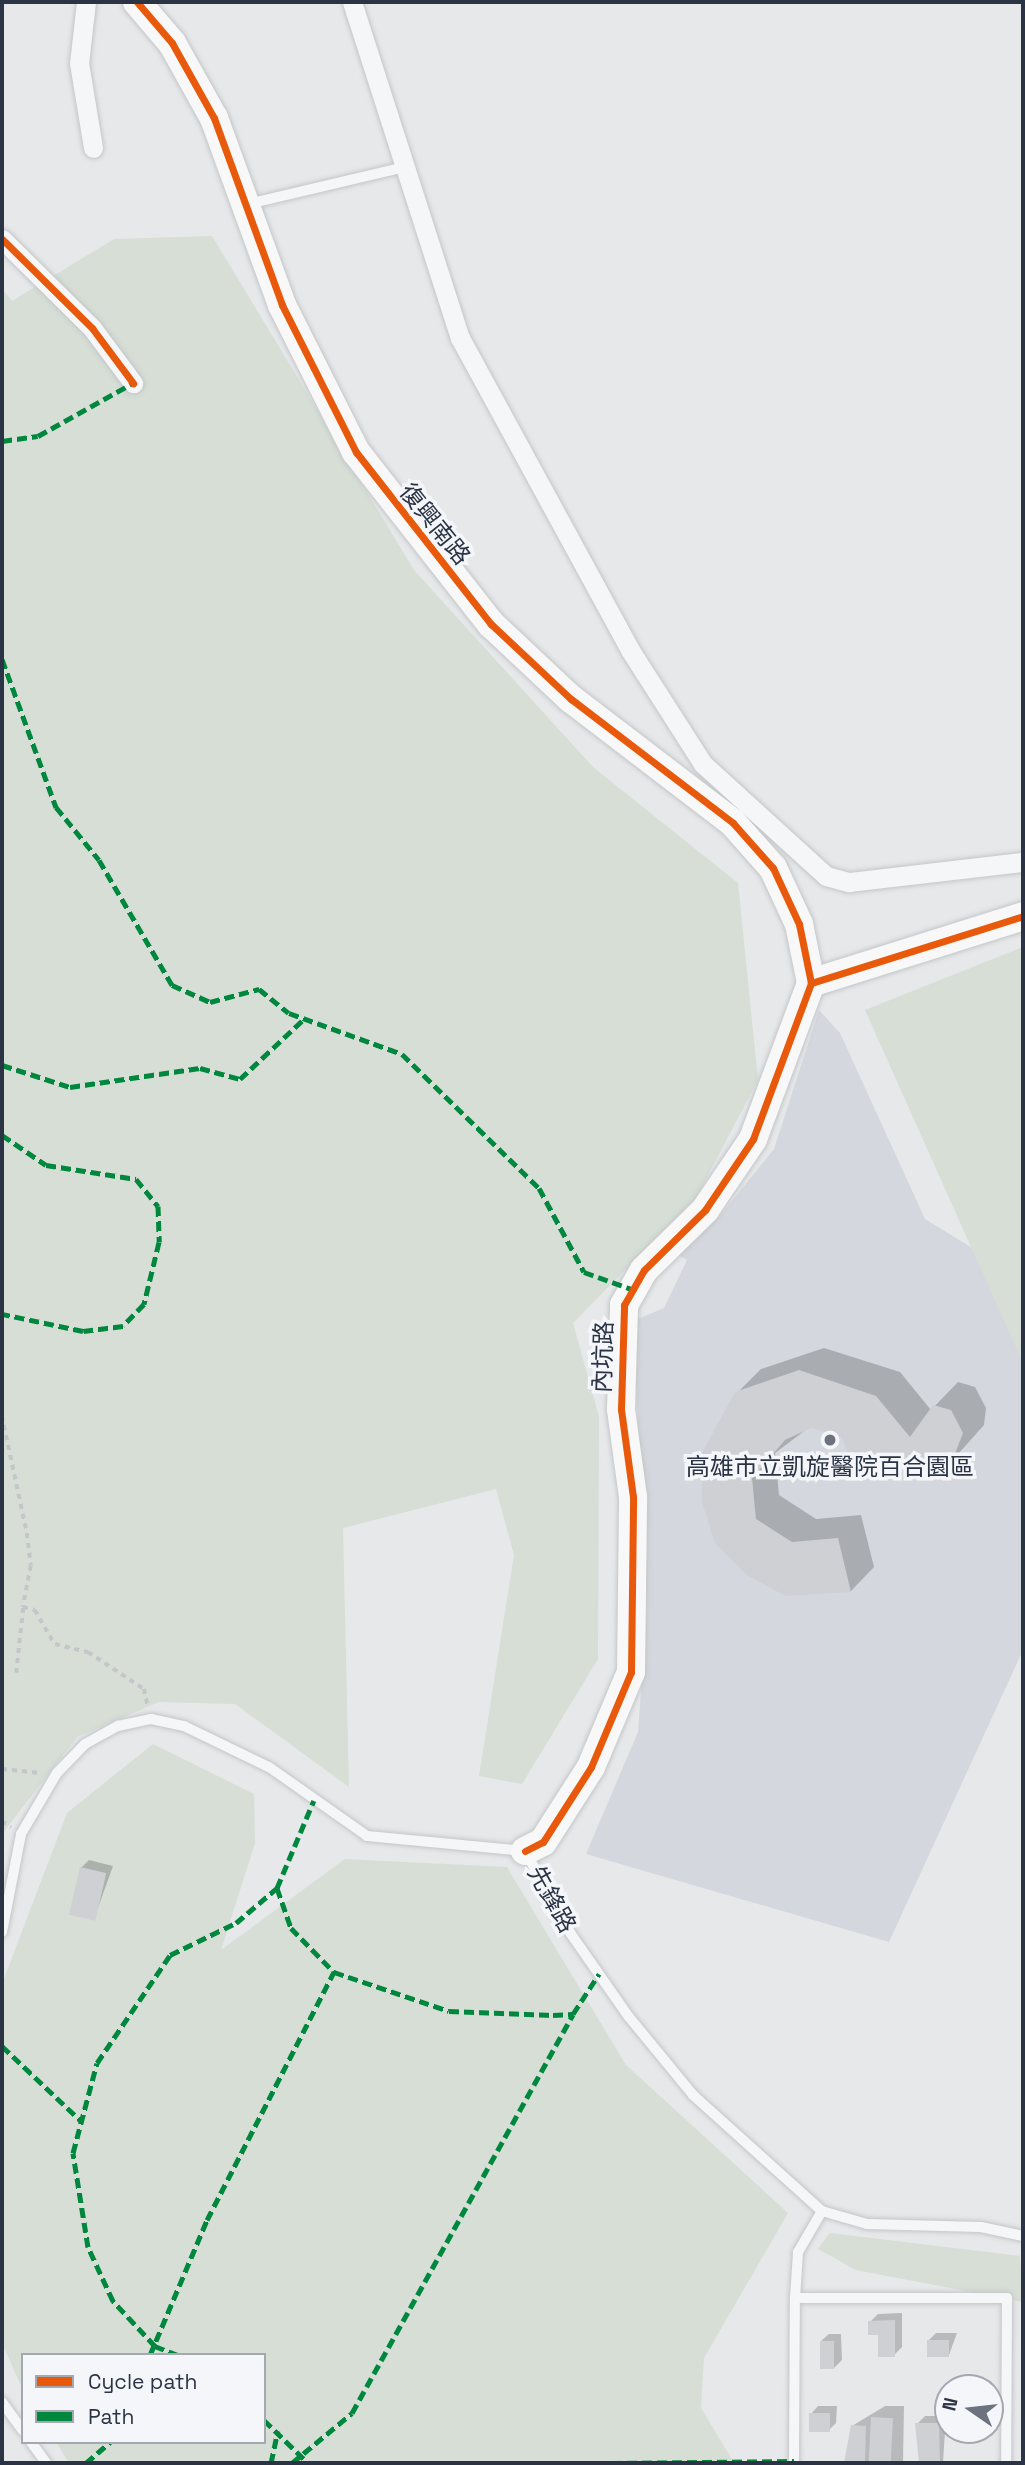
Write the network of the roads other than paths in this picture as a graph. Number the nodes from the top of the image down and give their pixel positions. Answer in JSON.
{"nodes":[{"id":1,"x":86,"y":2,"type":"edge"},
{"id":2,"x":137,"y":2,"type":"edge"},
{"id":3,"x":352,"y":2,"type":"edge"},
{"id":4,"x":93,"y":148,"type":"dead end"},
{"id":5,"x":404,"y":167,"type":"junction"},
{"id":6,"x":247,"y":204,"type":"junction"},
{"id":7,"x":2,"y":239,"type":"edge"},
{"id":8,"x":133,"y":383,"type":"dead end"},
{"id":9,"x":1023,"y":862,"type":"edge"},
{"id":10,"x":1023,"y":916,"type":"edge"},
{"id":11,"x":811,"y":983,"type":"junction"},
{"id":12,"x":525,"y":1851,"type":"junction"},
{"id":13,"x":2,"y":1932,"type":"edge"},
{"id":14,"x":822,"y":2211,"type":"junction"},
{"id":15,"x":1023,"y":2236,"type":"edge"},
{"id":16,"x":796,"y":2298,"type":"junction"},
{"id":17,"x":2,"y":2402,"type":"edge"},
{"id":18,"x":21,"y":2428,"type":"edge"},
{"id":19,"x":32,"y":2444,"type":"edge"},
{"id":20,"x":46,"y":2463,"type":"edge"},
{"id":21,"x":794,"y":2463,"type":"edge"},
{"id":22,"x":1006,"y":2463,"type":"edge"}],
"edges":[{"from":1,"to":4,"type":"street"},
{"from":2,"to":6,"type":"street","name":"復興南路"},
{"from":3,"to":5,"type":"street"},
{"from":5,"to":6,"type":"lane"},
{"from":5,"to":9,"type":"street"},
{"from":6,"to":11,"type":"street","name":"復興南路"},
{"from":7,"to":8,"type":"street"},
{"from":10,"to":11,"type":"street"},
{"from":11,"to":12,"type":"street","name":"內坑路"},
{"from":12,"to":13,"type":"lane","name":"先鋒路"},
{"from":12,"to":14,"type":"lane","name":"先鋒路"},
{"from":14,"to":15,"type":"lane","name":"先鋒路"},
{"from":14,"to":16,"type":"lane"},
{"from":16,"to":21,"type":"lane"},
{"from":16,"to":22,"type":"lane"},
{"from":17,"to":18,"type":"lane"},
{"from":19,"to":20,"type":"lane"}]}
